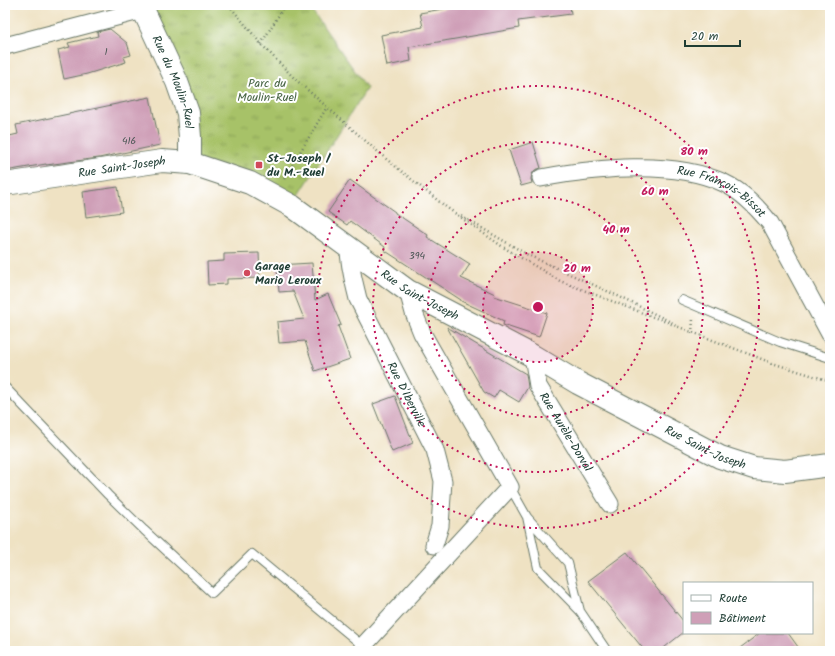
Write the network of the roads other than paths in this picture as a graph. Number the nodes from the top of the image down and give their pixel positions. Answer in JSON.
{"nodes":[{"id":1,"x":142,"y":7,"type":"edge"},
{"id":2,"x":5,"y":46,"type":"edge"},
{"id":3,"x":190,"y":163,"type":"junction"},
{"id":4,"x":541,"y":178,"type":"dead end"},
{"id":5,"x":5,"y":184,"type":"edge"},
{"id":6,"x":349,"y":248,"type":"junction"},
{"id":7,"x":408,"y":291,"type":"junction"},
{"id":8,"x":682,"y":300,"type":"dead end"},
{"id":9,"x":830,"y":334,"type":"edge"},
{"id":10,"x":533,"y":356,"type":"junction"},
{"id":11,"x":830,"y":358,"type":"edge"},
{"id":12,"x":5,"y":387,"type":"edge"},
{"id":13,"x":830,"y":465,"type":"edge"},
{"id":14,"x":510,"y":487,"type":"junction"},
{"id":15,"x":610,"y":504,"type":"dead end"},
{"id":16,"x":527,"y":517,"type":"junction"},
{"id":17,"x":434,"y":545,"type":"dead end"},
{"id":18,"x":580,"y":611,"type":"junction"},
{"id":19,"x":363,"y":646,"type":"joint"},
{"id":20,"x":607,"y":651,"type":"edge"}],
"edges":[{"from":1,"to":2,"type":"street"},
{"from":1,"to":3,"type":"street","name":"Rue du Moulin-Ruel"},
{"from":3,"to":5,"type":"street","name":"Rue Saint-Joseph"},
{"from":3,"to":6,"type":"street","name":"Rue Saint-Joseph"},
{"from":4,"to":9,"type":"street","name":"Rue François-Bissot"},
{"from":6,"to":7,"type":"street","name":"Rue Saint-Joseph"},
{"from":6,"to":17,"type":"street","name":"Rue D'Iberville"},
{"from":7,"to":10,"type":"street","name":"Rue Saint-Joseph"},
{"from":7,"to":14,"type":"street"},
{"from":8,"to":11,"type":"lane"},
{"from":10,"to":13,"type":"street","name":"Rue Saint-Joseph"},
{"from":10,"to":15,"type":"street","name":"Rue Aurèle-Dorval"},
{"from":12,"to":19,"type":"lane"},
{"from":14,"to":16,"type":"lane"},
{"from":14,"to":19,"type":"street"},
{"from":16,"to":18,"type":"lane"},
{"from":16,"to":18,"type":"lane"},
{"from":18,"to":20,"type":"lane"}]}
